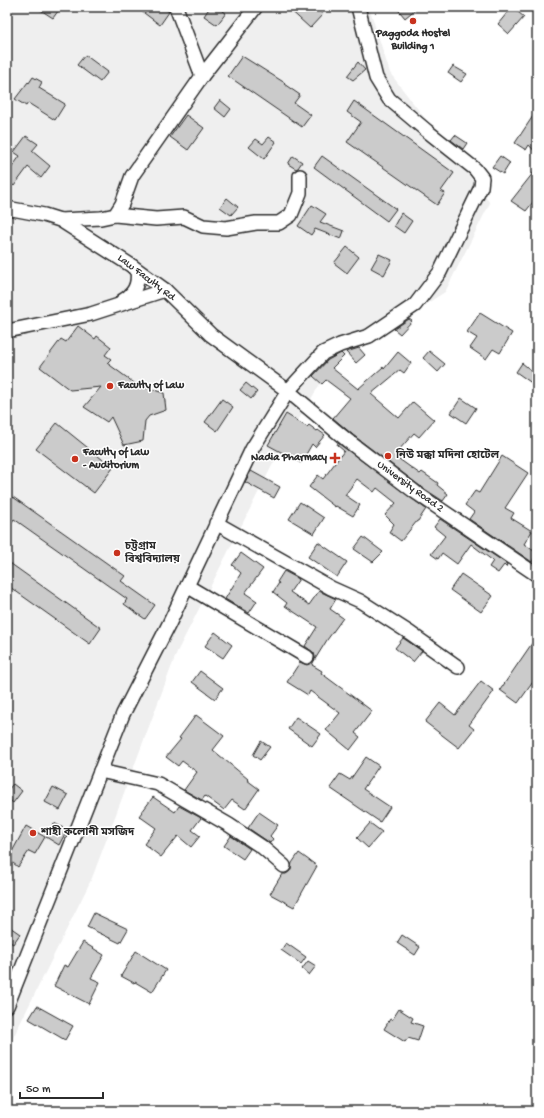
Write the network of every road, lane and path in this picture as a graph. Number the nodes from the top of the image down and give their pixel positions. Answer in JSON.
{"nodes":[{"id":1,"x":176,"y":7,"type":"edge"},
{"id":2,"x":358,"y":7,"type":"edge"},
{"id":3,"x":255,"y":8,"type":"edge"},
{"id":4,"x":202,"y":76,"type":"junction"},
{"id":5,"x":300,"y":176,"type":"dead end"},
{"id":6,"x":7,"y":208,"type":"edge"},
{"id":7,"x":115,"y":215,"type":"junction"},
{"id":8,"x":60,"y":220,"type":"junction"},
{"id":9,"x":132,"y":266,"type":"junction"},
{"id":10,"x":164,"y":290,"type":"junction"},
{"id":11,"x":115,"y":306,"type":"junction"},
{"id":12,"x":7,"y":331,"type":"edge"},
{"id":13,"x":288,"y":391,"type":"junction"},
{"id":14,"x":216,"y":523,"type":"junction"},
{"id":15,"x":537,"y":576,"type":"edge"},
{"id":16,"x":187,"y":586,"type":"junction"},
{"id":17,"x":307,"y":657,"type":"dead end"},
{"id":18,"x":458,"y":667,"type":"dead end"},
{"id":19,"x":100,"y":771,"type":"junction"},
{"id":20,"x":284,"y":866,"type":"dead end"},
{"id":21,"x":9,"y":997,"type":"edge"}],
"edges":[{"from":1,"to":4,"type":"street"},
{"from":2,"to":13,"type":"street"},
{"from":3,"to":4,"type":"street"},
{"from":4,"to":7,"type":"street"},
{"from":5,"to":7,"type":"street"},
{"from":6,"to":8,"type":"street","name":"Law Faculty Rd"},
{"from":7,"to":8,"type":"street"},
{"from":8,"to":9,"type":"street","name":"Law Faculty Rd"},
{"from":9,"to":10,"type":"street","name":"Law Faculty Rd"},
{"from":9,"to":11,"type":"street"},
{"from":10,"to":11,"type":"street"},
{"from":10,"to":13,"type":"street","name":"Law Faculty Rd"},
{"from":11,"to":12,"type":"street"},
{"from":13,"to":14,"type":"street"},
{"from":13,"to":15,"type":"street","name":"University Road 2"},
{"from":14,"to":16,"type":"street"},
{"from":14,"to":18,"type":"street"},
{"from":16,"to":17,"type":"street"},
{"from":16,"to":19,"type":"street"},
{"from":19,"to":20,"type":"street"},
{"from":19,"to":21,"type":"street"}]}
